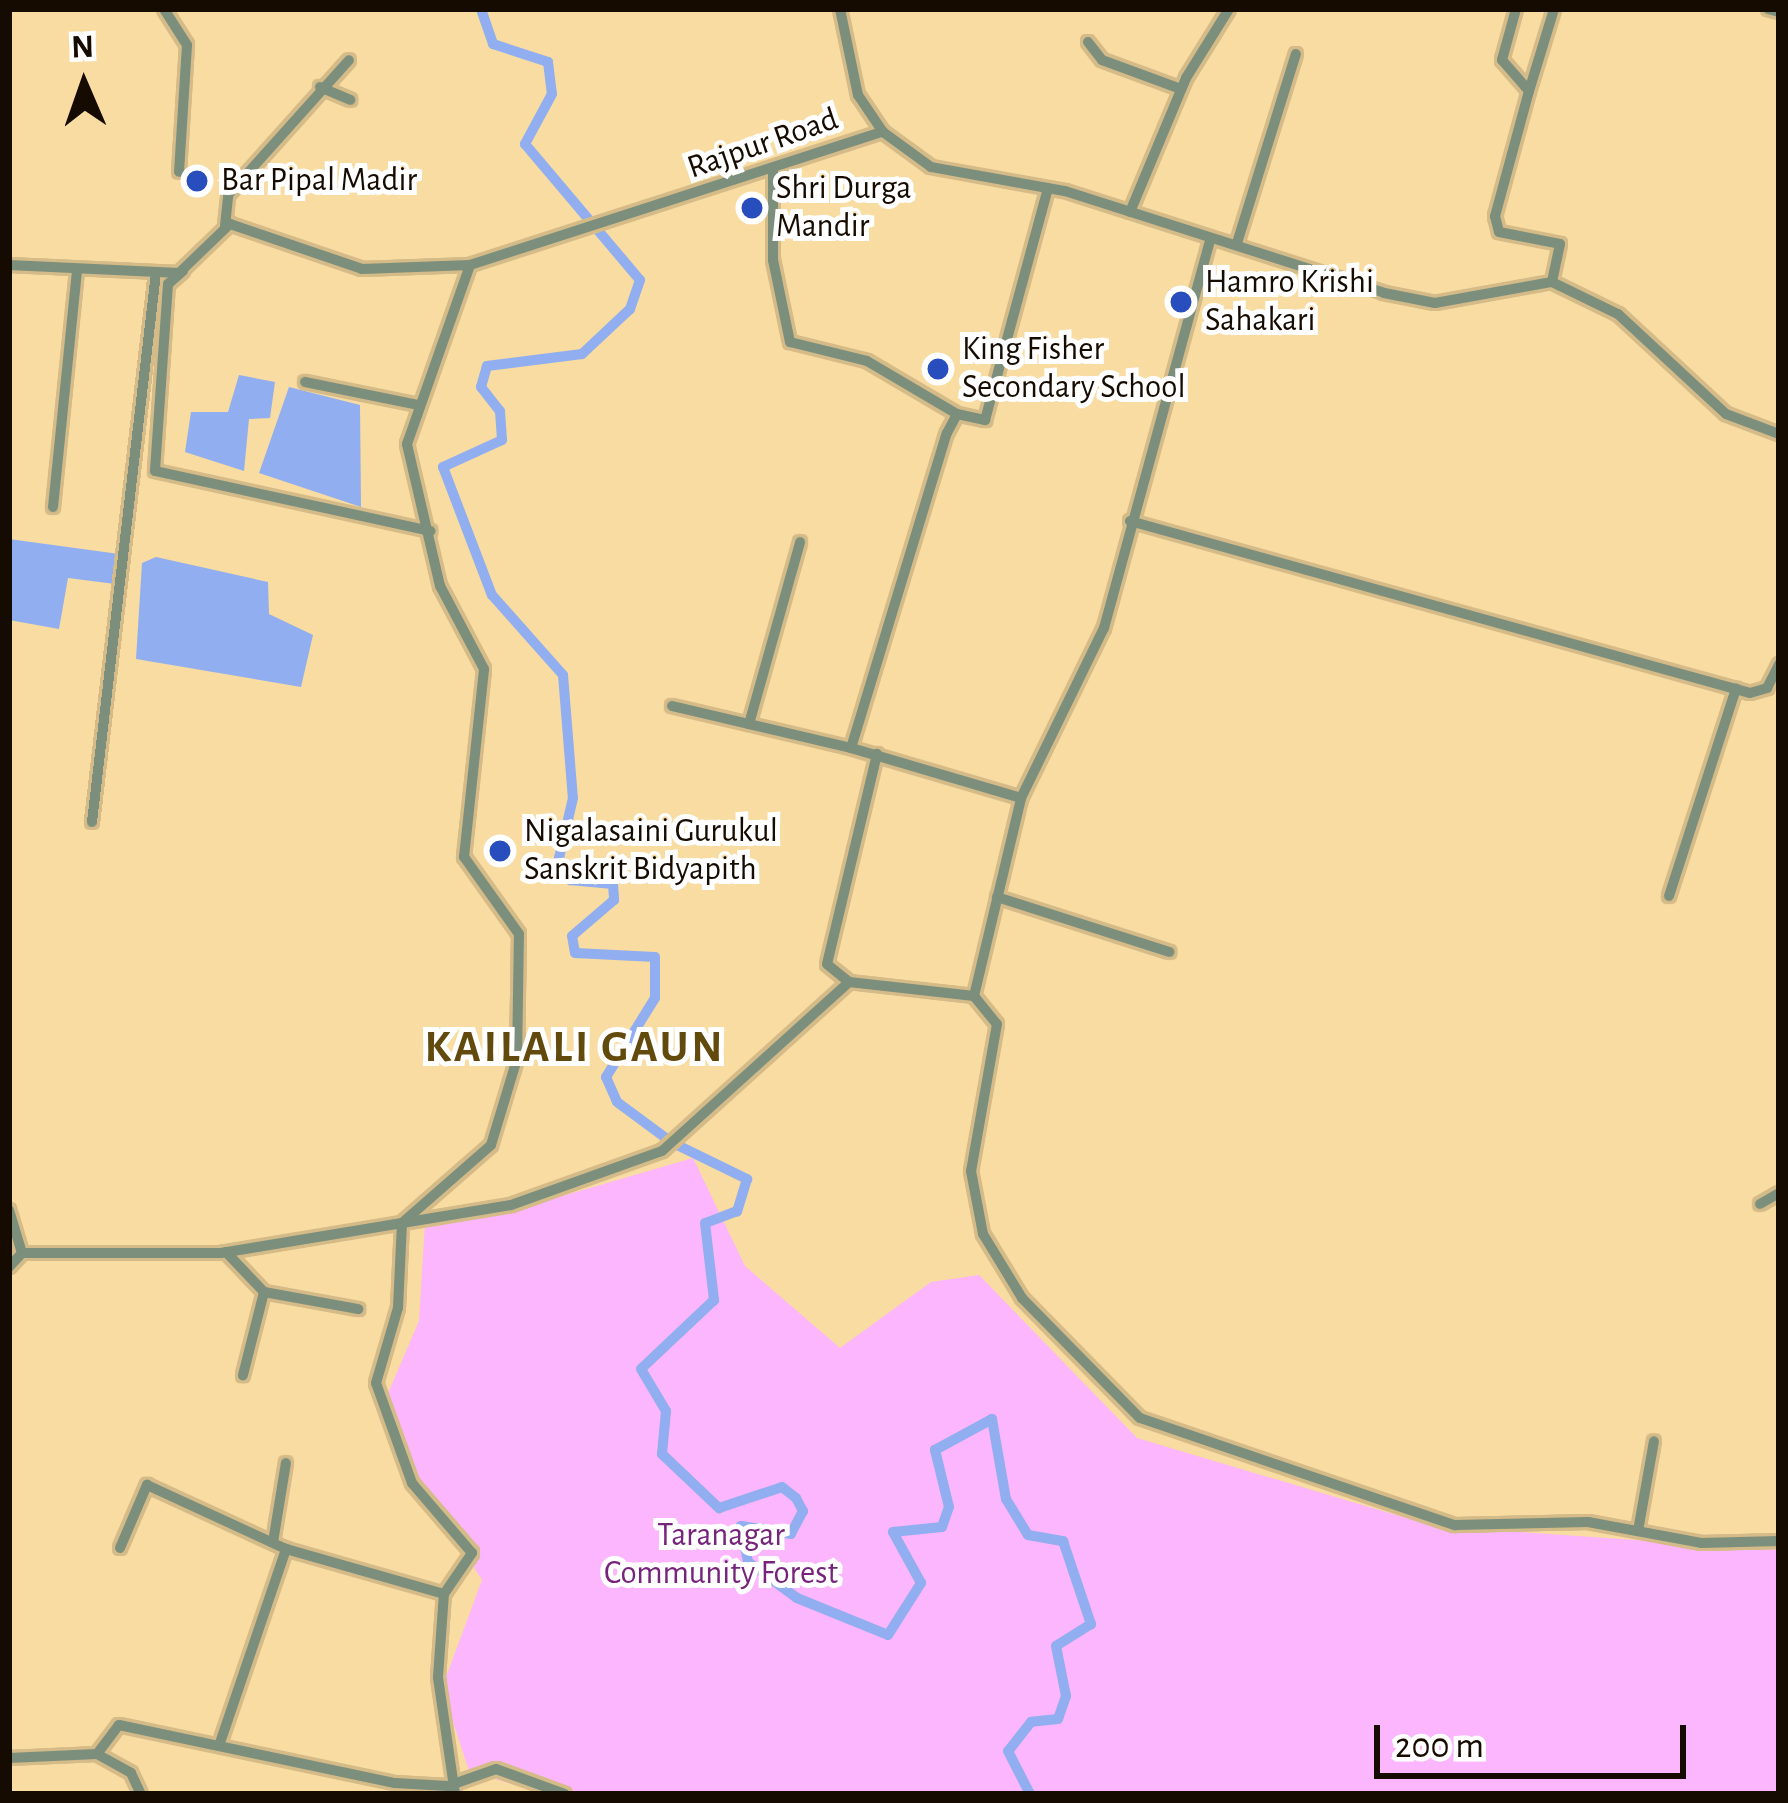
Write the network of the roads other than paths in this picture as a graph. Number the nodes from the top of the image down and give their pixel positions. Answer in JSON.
{"nodes":[{"id":1,"x":164,"y":9,"type":"edge"},
{"id":2,"x":840,"y":9,"type":"edge"},
{"id":3,"x":1229,"y":9,"type":"edge"},
{"id":4,"x":1516,"y":9,"type":"edge"},
{"id":5,"x":1554,"y":9,"type":"edge"},
{"id":6,"x":1768,"y":9,"type":"edge"},
{"id":7,"x":1779,"y":12,"type":"edge"},
{"id":8,"x":1088,"y":42,"type":"dead end"},
{"id":9,"x":1296,"y":54,"type":"dead end"},
{"id":10,"x":349,"y":60,"type":"dead end"},
{"id":11,"x":320,"y":87,"type":"junction"},
{"id":12,"x":1181,"y":89,"type":"junction"},
{"id":13,"x":1529,"y":91,"type":"junction"},
{"id":14,"x":350,"y":100,"type":"dead end"},
{"id":15,"x":883,"y":132,"type":"junction"},
{"id":16,"x":772,"y":168,"type":"junction"},
{"id":17,"x":179,"y":172,"type":"dead end"},
{"id":18,"x":1048,"y":188,"type":"junction"},
{"id":19,"x":1130,"y":212,"type":"junction"},
{"id":20,"x":225,"y":226,"type":"junction"},
{"id":21,"x":1211,"y":238,"type":"junction"},
{"id":22,"x":1237,"y":243,"type":"junction"},
{"id":23,"x":470,"y":265,"type":"junction"},
{"id":24,"x":9,"y":266,"type":"edge"},
{"id":25,"x":77,"y":268,"type":"junction"},
{"id":26,"x":185,"y":268,"type":"junction"},
{"id":27,"x":156,"y":273,"type":"junction"},
{"id":28,"x":1552,"y":282,"type":"junction"},
{"id":29,"x":305,"y":382,"type":"dead end"},
{"id":30,"x":418,"y":405,"type":"junction"},
{"id":31,"x":958,"y":414,"type":"junction"},
{"id":32,"x":1779,"y":434,"type":"edge"},
{"id":33,"x":53,"y":507,"type":"dead end"},
{"id":34,"x":1130,"y":521,"type":"junction"},
{"id":35,"x":431,"y":531,"type":"junction"},
{"id":36,"x":800,"y":542,"type":"dead end"},
{"id":37,"x":1779,"y":664,"type":"edge"},
{"id":38,"x":1736,"y":689,"type":"junction"},
{"id":39,"x":672,"y":706,"type":"dead end"},
{"id":40,"x":749,"y":724,"type":"junction"},
{"id":41,"x":851,"y":748,"type":"junction"},
{"id":42,"x":877,"y":754,"type":"junction"},
{"id":43,"x":1021,"y":798,"type":"junction"},
{"id":44,"x":92,"y":822,"type":"dead end"},
{"id":45,"x":1669,"y":896,"type":"dead end"},
{"id":46,"x":997,"y":897,"type":"junction"},
{"id":47,"x":1169,"y":952,"type":"dead end"},
{"id":48,"x":849,"y":982,"type":"junction"},
{"id":49,"x":974,"y":996,"type":"junction"},
{"id":50,"x":1779,"y":1193,"type":"edge"},
{"id":51,"x":1760,"y":1204,"type":"dead end"},
{"id":52,"x":9,"y":1210,"type":"edge"},
{"id":53,"x":402,"y":1223,"type":"junction"},
{"id":54,"x":226,"y":1252,"type":"junction"},
{"id":55,"x":22,"y":1253,"type":"junction"},
{"id":56,"x":9,"y":1267,"type":"edge"},
{"id":57,"x":265,"y":1292,"type":"junction"},
{"id":58,"x":358,"y":1310,"type":"dead end"},
{"id":59,"x":243,"y":1375,"type":"dead end"},
{"id":60,"x":1654,"y":1441,"type":"dead end"},
{"id":61,"x":286,"y":1463,"type":"dead end"},
{"id":62,"x":1638,"y":1531,"type":"junction"},
{"id":63,"x":1779,"y":1540,"type":"edge"},
{"id":64,"x":273,"y":1542,"type":"junction"},
{"id":65,"x":120,"y":1548,"type":"dead end"},
{"id":66,"x":286,"y":1549,"type":"junction"},
{"id":67,"x":444,"y":1594,"type":"junction"},
{"id":68,"x":220,"y":1740,"type":"junction"},
{"id":69,"x":97,"y":1754,"type":"junction"},
{"id":70,"x":9,"y":1758,"type":"edge"},
{"id":71,"x":460,"y":1774,"type":"junction"},
{"id":72,"x":141,"y":1794,"type":"edge"},
{"id":73,"x":454,"y":1794,"type":"edge"},
{"id":74,"x":565,"y":1794,"type":"edge"}],
"edges":[{"from":1,"to":17,"type":"street"},
{"from":2,"to":15,"type":"street"},
{"from":3,"to":12,"type":"street"},
{"from":4,"to":13,"type":"street"},
{"from":5,"to":13,"type":"street"},
{"from":6,"to":7,"type":"street"},
{"from":8,"to":12,"type":"street"},
{"from":9,"to":22,"type":"street"},
{"from":10,"to":11,"type":"street"},
{"from":11,"to":14,"type":"street"},
{"from":11,"to":20,"type":"street"},
{"from":12,"to":19,"type":"street"},
{"from":13,"to":28,"type":"street"},
{"from":15,"to":16,"type":"street","name":"Rajpur Road"},
{"from":15,"to":18,"type":"street","name":"Rajpur Road"},
{"from":16,"to":23,"type":"street","name":"Rajpur Road"},
{"from":16,"to":31,"type":"street"},
{"from":18,"to":19,"type":"street","name":"Rajpur Road"},
{"from":18,"to":31,"type":"street"},
{"from":19,"to":21,"type":"street","name":"Rajpur Road"},
{"from":20,"to":23,"type":"street","name":"Rajpur Road"},
{"from":20,"to":26,"type":"street"},
{"from":21,"to":22,"type":"street","name":"Rajpur Road"},
{"from":21,"to":34,"type":"street"},
{"from":22,"to":28,"type":"street","name":"Rajpur Road"},
{"from":23,"to":30,"type":"street"},
{"from":24,"to":25,"type":"street"},
{"from":25,"to":27,"type":"street"},
{"from":25,"to":33,"type":"street"},
{"from":26,"to":27,"type":"street"},
{"from":26,"to":35,"type":"street"},
{"from":27,"to":44,"type":"street"},
{"from":28,"to":32,"type":"street"},
{"from":29,"to":30,"type":"street"},
{"from":30,"to":35,"type":"street"},
{"from":31,"to":41,"type":"street"},
{"from":34,"to":38,"type":"street"},
{"from":34,"to":43,"type":"street"},
{"from":35,"to":53,"type":"street"},
{"from":36,"to":40,"type":"street"},
{"from":37,"to":38,"type":"street"},
{"from":38,"to":45,"type":"street"},
{"from":39,"to":40,"type":"street"},
{"from":40,"to":41,"type":"street"},
{"from":41,"to":42,"type":"street"},
{"from":42,"to":43,"type":"street"},
{"from":42,"to":48,"type":"street"},
{"from":43,"to":46,"type":"street"},
{"from":46,"to":47,"type":"street"},
{"from":46,"to":49,"type":"street"},
{"from":48,"to":49,"type":"street"},
{"from":48,"to":53,"type":"street"},
{"from":49,"to":62,"type":"street"},
{"from":50,"to":51,"type":"street"},
{"from":52,"to":55,"type":"street"},
{"from":53,"to":54,"type":"street"},
{"from":53,"to":67,"type":"street"},
{"from":54,"to":55,"type":"street"},
{"from":54,"to":57,"type":"street"},
{"from":55,"to":56,"type":"street"},
{"from":57,"to":58,"type":"street"},
{"from":57,"to":59,"type":"street"},
{"from":60,"to":62,"type":"street"},
{"from":61,"to":64,"type":"street"},
{"from":62,"to":63,"type":"street"},
{"from":64,"to":65,"type":"street"},
{"from":64,"to":66,"type":"street"},
{"from":66,"to":67,"type":"street"},
{"from":66,"to":68,"type":"street"},
{"from":67,"to":71,"type":"street"},
{"from":68,"to":69,"type":"street"},
{"from":68,"to":71,"type":"street"},
{"from":69,"to":70,"type":"street"},
{"from":69,"to":72,"type":"street"},
{"from":71,"to":73,"type":"street"},
{"from":71,"to":74,"type":"street"}]}
